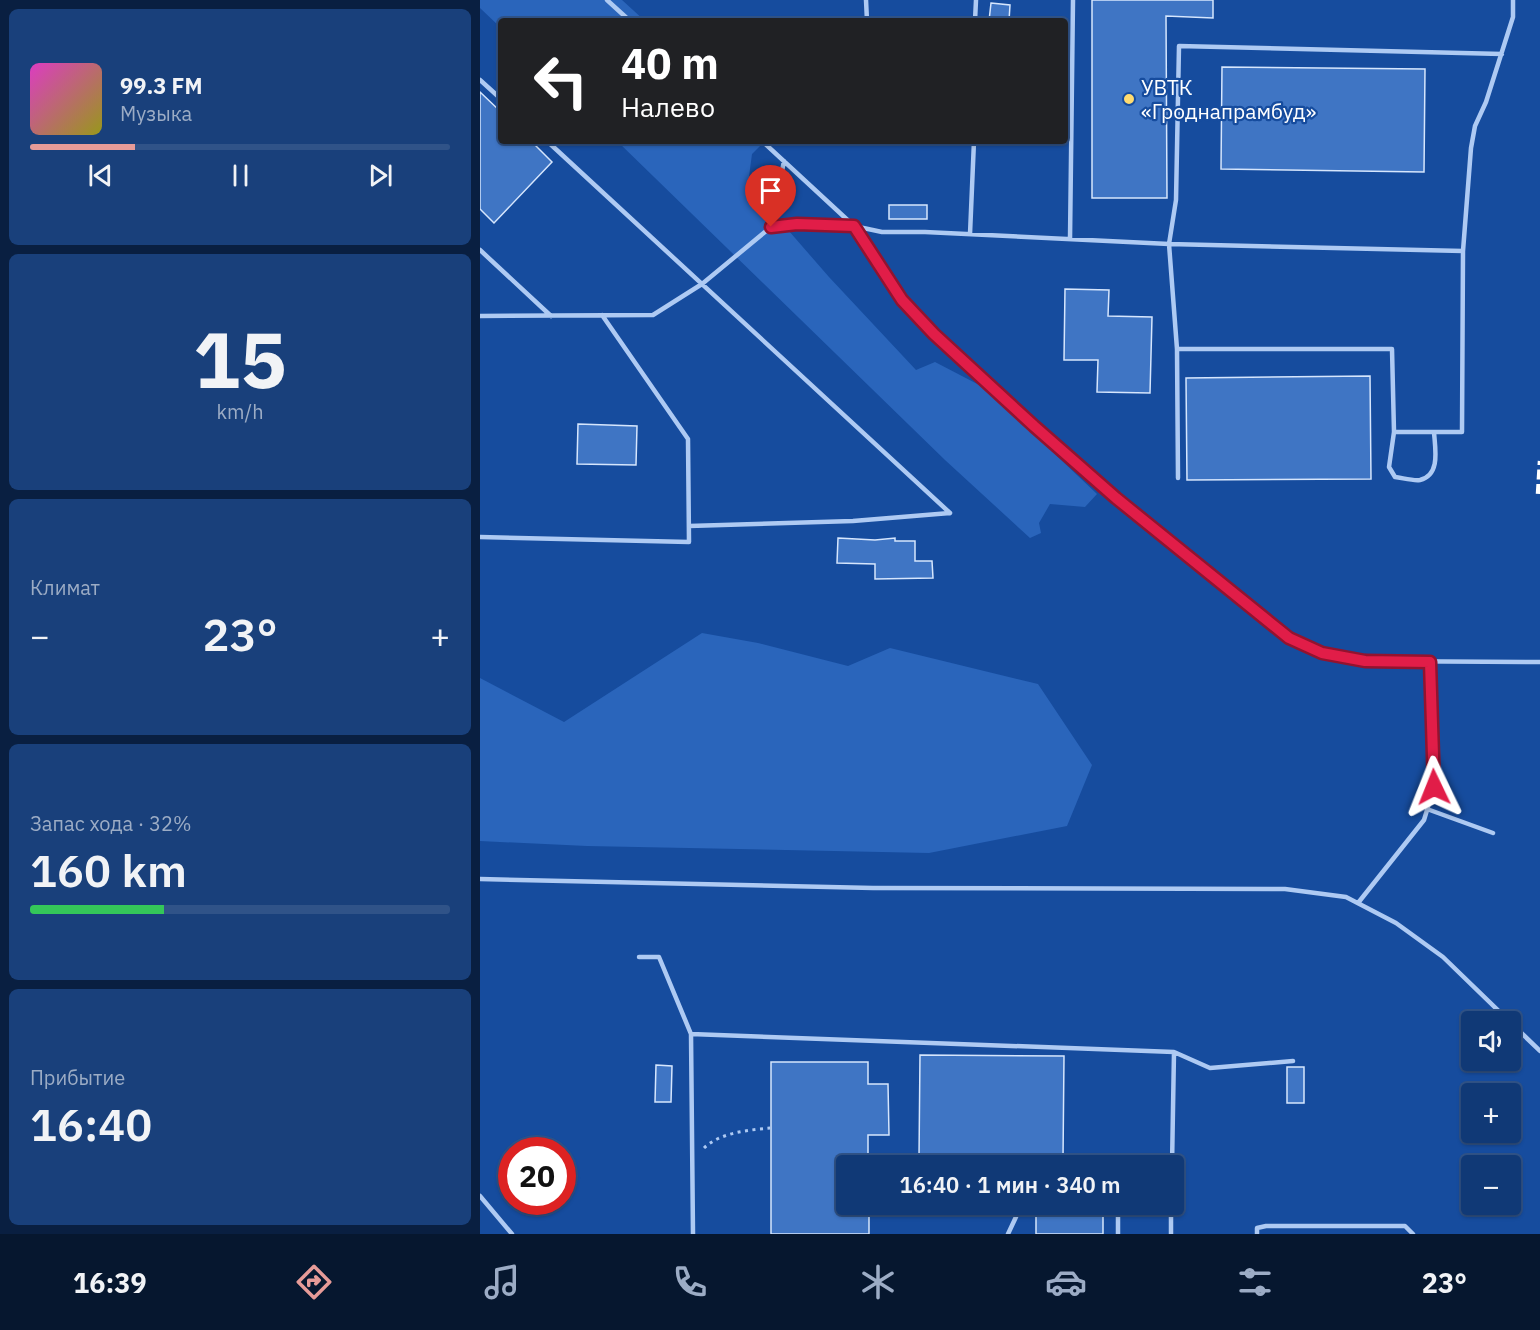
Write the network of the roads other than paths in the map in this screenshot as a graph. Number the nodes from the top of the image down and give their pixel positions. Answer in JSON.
{"nodes":[{"id":1,"x":607,"y":0,"type":"edge"},
{"id":2,"x":866,"y":0,"type":"edge"},
{"id":3,"x":975,"y":0,"type":"edge"},
{"id":4,"x":1073,"y":0,"type":"edge"},
{"id":5,"x":1513,"y":0,"type":"edge"},
{"id":6,"x":627,"y":18,"type":"edge"},
{"id":7,"x":867,"y":18,"type":"edge"},
{"id":8,"x":975,"y":18,"type":"edge"},
{"id":9,"x":1502,"y":54,"type":"junction"},
{"id":10,"x":480,"y":80,"type":"edge"},
{"id":11,"x":498,"y":96,"type":"edge"},
{"id":12,"x":1068,"y":108,"type":"edge"},
{"id":13,"x":1072,"y":108,"type":"junction"},
{"id":14,"x":550,"y":144,"type":"edge"},
{"id":15,"x":765,"y":144,"type":"edge"},
{"id":16,"x":974,"y":144,"type":"edge"},
{"id":17,"x":784,"y":161,"type":"junction"},
{"id":18,"x":854,"y":226,"type":"junction"},
{"id":19,"x":771,"y":227,"type":"junction"},
{"id":20,"x":970,"y":234,"type":"junction"},
{"id":21,"x":1070,"y":239,"type":"junction"},
{"id":22,"x":1169,"y":244,"type":"junction"},
{"id":23,"x":480,"y":250,"type":"edge"},
{"id":24,"x":1463,"y":251,"type":"junction"},
{"id":25,"x":702,"y":284,"type":"junction"},
{"id":26,"x":602,"y":315,"type":"junction"},
{"id":27,"x":480,"y":316,"type":"edge"},
{"id":28,"x":551,"y":316,"type":"junction"},
{"id":29,"x":1177,"y":349,"type":"junction"},
{"id":30,"x":1394,"y":432,"type":"junction"},
{"id":31,"x":1434,"y":432,"type":"junction"},
{"id":32,"x":1178,"y":478,"type":"dead end"},
{"id":33,"x":689,"y":526,"type":"junction"},
{"id":34,"x":480,"y":537,"type":"edge"},
{"id":35,"x":1430,"y":662,"type":"junction"},
{"id":36,"x":1540,"y":662,"type":"edge"},
{"id":37,"x":1427,"y":809,"type":"junction"},
{"id":38,"x":1493,"y":833,"type":"dead end"},
{"id":39,"x":480,"y":879,"type":"edge"},
{"id":40,"x":1358,"y":903,"type":"junction"},
{"id":41,"x":639,"y":957,"type":"dead end"},
{"id":42,"x":691,"y":1034,"type":"junction"},
{"id":43,"x":1540,"y":1051,"type":"edge"},
{"id":44,"x":1174,"y":1052,"type":"junction"},
{"id":45,"x":1293,"y":1061,"type":"dead end"},
{"id":46,"x":1172,"y":1155,"type":"edge"},
{"id":47,"x":480,"y":1196,"type":"edge"},
{"id":48,"x":1017,"y":1215,"type":"edge"},
{"id":49,"x":1118,"y":1215,"type":"edge"},
{"id":50,"x":1172,"y":1215,"type":"edge"},
{"id":51,"x":512,"y":1234,"type":"edge"},
{"id":52,"x":693,"y":1234,"type":"edge"},
{"id":53,"x":1008,"y":1234,"type":"edge"},
{"id":54,"x":1118,"y":1234,"type":"edge"},
{"id":55,"x":1171,"y":1234,"type":"edge"},
{"id":56,"x":1257,"y":1234,"type":"edge"},
{"id":57,"x":1413,"y":1234,"type":"edge"}],
"edges":[{"from":1,"to":6,"type":"lane"},
{"from":2,"to":7,"type":"lane"},
{"from":3,"to":8,"type":"lane"},
{"from":4,"to":13,"type":"lane"},
{"from":5,"to":9,"type":"lane"},
{"from":9,"to":22,"type":"lane"},
{"from":9,"to":24,"type":"lane"},
{"from":10,"to":11,"type":"lane"},
{"from":12,"to":13,"type":"lane"},
{"from":13,"to":21,"type":"lane"},
{"from":14,"to":25,"type":"lane"},
{"from":15,"to":17,"type":"lane"},
{"from":16,"to":20,"type":"lane"},
{"from":17,"to":18,"type":"lane"},
{"from":17,"to":19,"type":"lane"},
{"from":18,"to":19,"type":"lane"},
{"from":18,"to":20,"type":"lane"},
{"from":18,"to":35,"type":"lane"},
{"from":19,"to":25,"type":"lane"},
{"from":20,"to":21,"type":"lane"},
{"from":21,"to":22,"type":"lane"},
{"from":22,"to":24,"type":"lane"},
{"from":22,"to":29,"type":"lane"},
{"from":23,"to":28,"type":"lane"},
{"from":24,"to":31,"type":"lane"},
{"from":25,"to":26,"type":"lane"},
{"from":25,"to":33,"type":"lane"},
{"from":26,"to":28,"type":"lane"},
{"from":26,"to":33,"type":"lane"},
{"from":27,"to":28,"type":"lane"},
{"from":29,"to":30,"type":"lane"},
{"from":29,"to":32,"type":"lane"},
{"from":30,"to":31,"type":"lane"},
{"from":30,"to":31,"type":"lane"},
{"from":33,"to":34,"type":"lane"},
{"from":35,"to":36,"type":"lane"},
{"from":35,"to":37,"type":"lane"},
{"from":37,"to":38,"type":"lane"},
{"from":37,"to":40,"type":"lane"},
{"from":39,"to":40,"type":"lane"},
{"from":40,"to":43,"type":"lane"},
{"from":41,"to":42,"type":"lane"},
{"from":42,"to":44,"type":"lane"},
{"from":42,"to":52,"type":"lane"},
{"from":44,"to":45,"type":"lane"},
{"from":44,"to":46,"type":"lane"},
{"from":47,"to":51,"type":"lane"},
{"from":48,"to":53,"type":"lane"},
{"from":49,"to":54,"type":"lane"},
{"from":50,"to":55,"type":"lane"},
{"from":56,"to":57,"type":"lane"}]}
